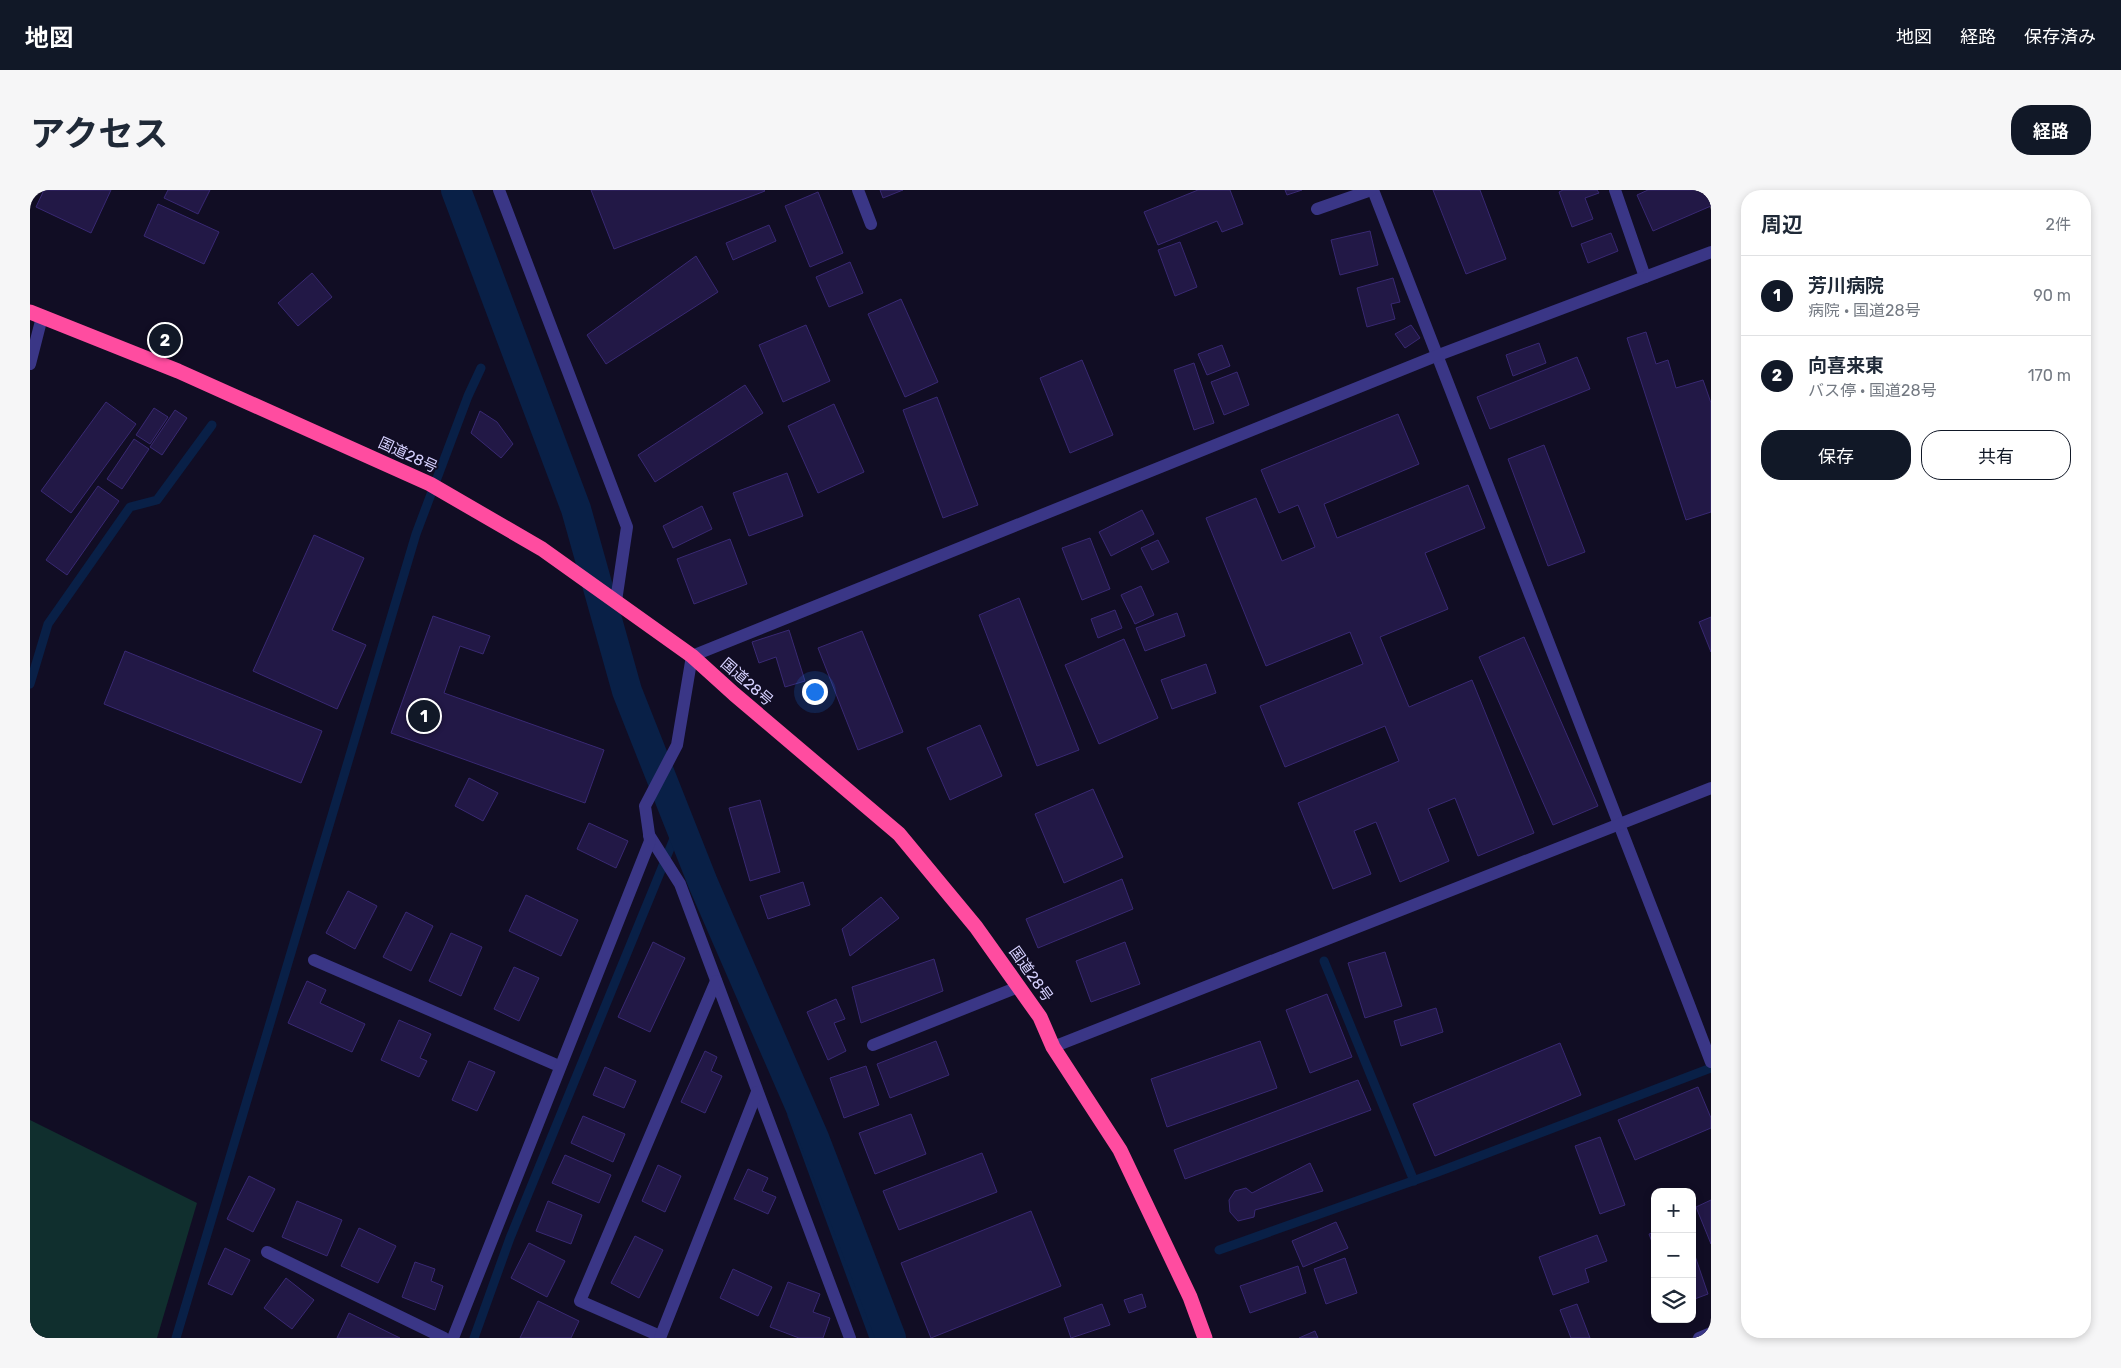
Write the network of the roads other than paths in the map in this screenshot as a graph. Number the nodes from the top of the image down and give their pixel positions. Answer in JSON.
{"nodes":[{"id":1,"x":499,"y":190,"type":"edge"},
{"id":2,"x":858,"y":190,"type":"edge"},
{"id":3,"x":1372,"y":190,"type":"edge"},
{"id":4,"x":1615,"y":190,"type":"edge"},
{"id":5,"x":1317,"y":209,"type":"dead end"},
{"id":6,"x":871,"y":224,"type":"dead end"},
{"id":7,"x":1711,"y":252,"type":"edge"},
{"id":8,"x":1645,"y":277,"type":"junction"},
{"id":9,"x":36,"y":314,"type":"edge"},
{"id":10,"x":1436,"y":356,"type":"junction"},
{"id":11,"x":30,"y":364,"type":"edge"},
{"id":12,"x":616,"y":601,"type":"junction"},
{"id":13,"x":692,"y":656,"type":"junction"},
{"id":14,"x":1711,"y":788,"type":"edge"},
{"id":15,"x":1621,"y":824,"type":"junction"},
{"id":16,"x":649,"y":834,"type":"junction"},
{"id":17,"x":314,"y":960,"type":"dead end"},
{"id":18,"x":716,"y":981,"type":"junction"},
{"id":19,"x":1018,"y":987,"type":"junction"},
{"id":20,"x":873,"y":1045,"type":"dead end"},
{"id":21,"x":1053,"y":1048,"type":"junction"},
{"id":22,"x":1711,"y":1062,"type":"edge"},
{"id":23,"x":559,"y":1066,"type":"junction"},
{"id":24,"x":758,"y":1092,"type":"junction"},
{"id":25,"x":267,"y":1252,"type":"dead end"},
{"id":26,"x":1711,"y":1333,"type":"edge"},
{"id":27,"x":660,"y":1337,"type":"edge"},
{"id":28,"x":444,"y":1338,"type":"edge"},
{"id":29,"x":453,"y":1338,"type":"edge"},
{"id":30,"x":850,"y":1338,"type":"edge"},
{"id":31,"x":1206,"y":1338,"type":"edge"},
{"id":32,"x":1698,"y":1338,"type":"edge"}],
"edges":[{"from":1,"to":12,"type":"street"},
{"from":2,"to":6,"type":"street"},
{"from":3,"to":5,"type":"street"},
{"from":3,"to":10,"type":"street"},
{"from":4,"to":8,"type":"street"},
{"from":7,"to":8,"type":"street"},
{"from":8,"to":10,"type":"street"},
{"from":9,"to":11,"type":"street"},
{"from":9,"to":12,"type":"highway","name":"国道28号"},
{"from":10,"to":13,"type":"street"},
{"from":10,"to":15,"type":"street"},
{"from":12,"to":13,"type":"highway","name":"国道28号"},
{"from":13,"to":16,"type":"street"},
{"from":13,"to":19,"type":"highway","name":"国道28号"},
{"from":14,"to":15,"type":"street"},
{"from":15,"to":21,"type":"street"},
{"from":15,"to":22,"type":"street"},
{"from":16,"to":18,"type":"street"},
{"from":16,"to":23,"type":"street"},
{"from":17,"to":23,"type":"street"},
{"from":18,"to":24,"type":"street"},
{"from":18,"to":27,"type":"street"},
{"from":19,"to":20,"type":"street"},
{"from":19,"to":21,"type":"highway","name":"国道28号"},
{"from":21,"to":31,"type":"highway","name":"国道28号"},
{"from":23,"to":29,"type":"street"},
{"from":24,"to":27,"type":"street"},
{"from":24,"to":30,"type":"street"},
{"from":25,"to":28,"type":"street"},
{"from":26,"to":32,"type":"street"}]}
